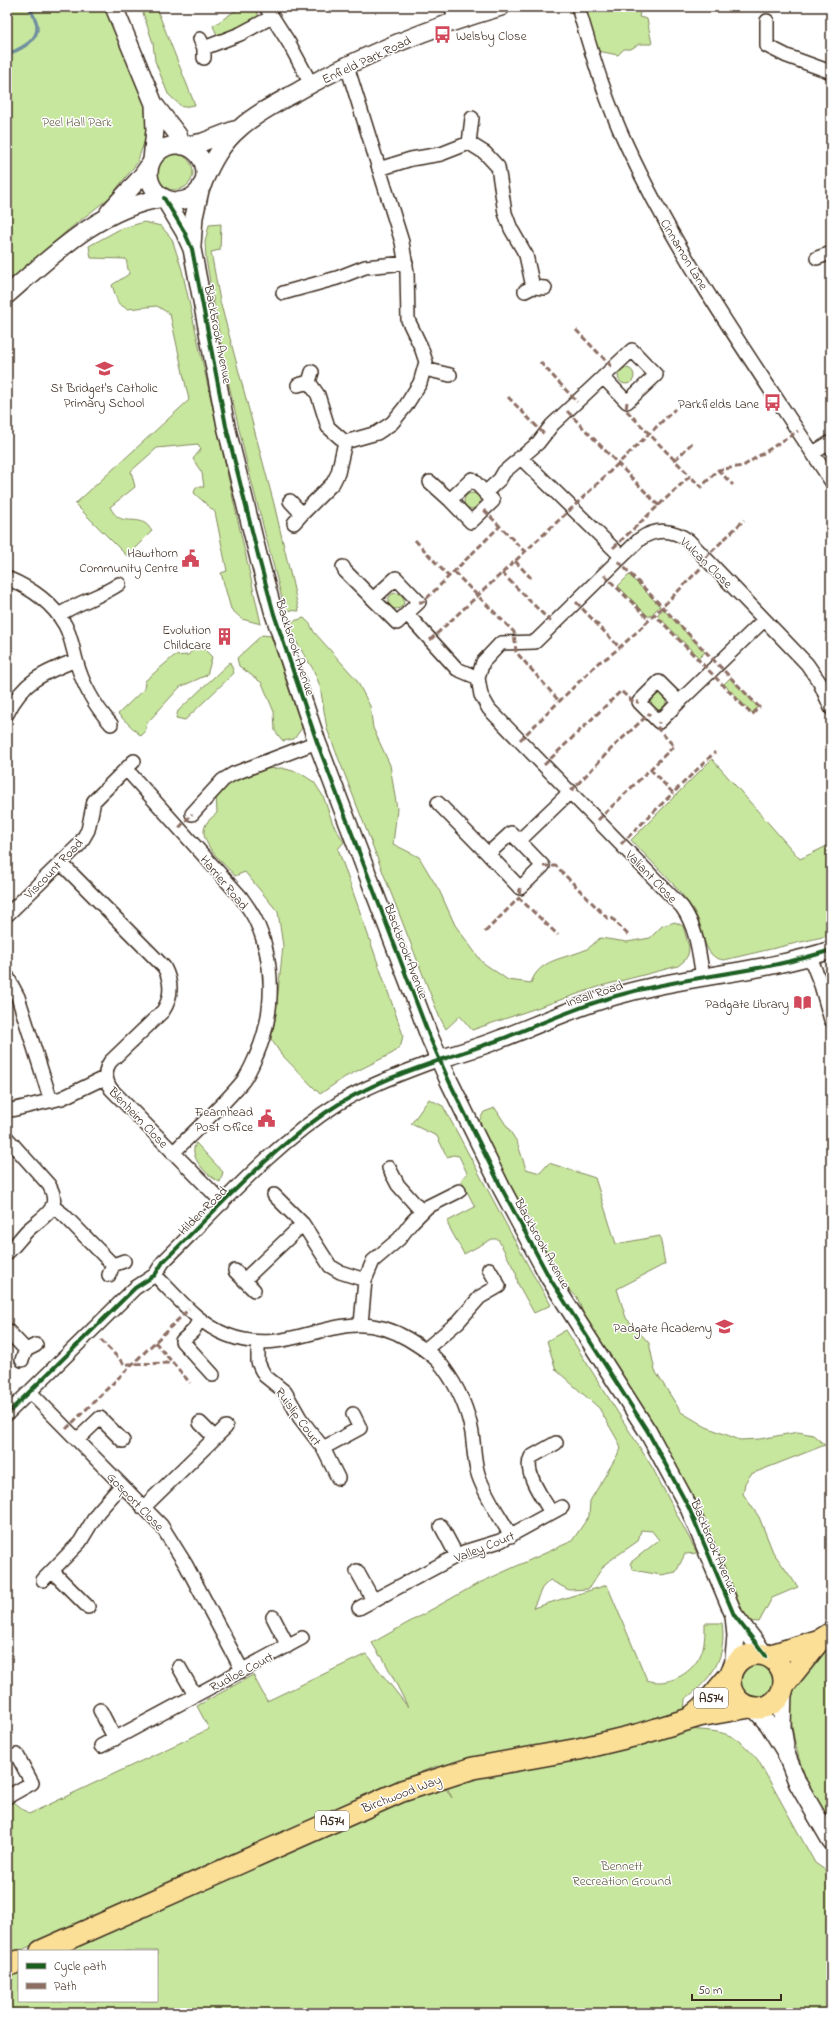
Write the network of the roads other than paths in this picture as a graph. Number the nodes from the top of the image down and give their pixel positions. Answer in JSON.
{"nodes":[{"id":1,"x":114,"y":7,"type":"edge"},
{"id":2,"x":500,"y":7,"type":"edge"},
{"id":3,"x":578,"y":7,"type":"edge"},
{"id":4,"x":269,"y":12,"type":"edge"},
{"id":5,"x":454,"y":14,"type":"edge"},
{"id":6,"x":767,"y":21,"type":"dead end"},
{"id":7,"x":203,"y":48,"type":"dead end"},
{"id":8,"x":346,"y":66,"type":"junction"},
{"id":9,"x":831,"y":72,"type":"edge"},
{"id":10,"x":311,"y":84,"type":"junction"},
{"id":11,"x":154,"y":104,"type":"junction"},
{"id":12,"x":472,"y":118,"type":"dead end"},
{"id":13,"x":239,"y":128,"type":"junction"},
{"id":14,"x":469,"y":143,"type":"junction"},
{"id":15,"x":183,"y":146,"type":"junction"},
{"id":16,"x":151,"y":161,"type":"junction"},
{"id":17,"x":379,"y":169,"type":"junction"},
{"id":18,"x":202,"y":184,"type":"junction"},
{"id":19,"x":164,"y":198,"type":"junction"},
{"id":20,"x":105,"y":217,"type":"junction"},
{"id":21,"x":192,"y":249,"type":"junction"},
{"id":22,"x":406,"y":263,"type":"junction"},
{"id":23,"x":535,"y":288,"type":"dead end"},
{"id":24,"x":283,"y":292,"type":"dead end"},
{"id":25,"x":7,"y":294,"type":"edge"},
{"id":26,"x":425,"y":369,"type":"junction"},
{"id":27,"x":450,"y":375,"type":"dead end"},
{"id":28,"x":603,"y":377,"type":"dead end"},
{"id":29,"x":306,"y":380,"type":"dead end"},
{"id":30,"x":346,"y":442,"type":"junction"},
{"id":31,"x":831,"y":442,"type":"edge"},
{"id":32,"x":813,"y":453,"type":"junction"},
{"id":33,"x":520,"y":457,"type":"junction"},
{"id":34,"x":831,"y":481,"type":"edge"},
{"id":35,"x":430,"y":482,"type":"dead end"},
{"id":36,"x":485,"y":494,"type":"junction"},
{"id":37,"x":450,"y":500,"type":"junction"},
{"id":38,"x":290,"y":501,"type":"dead end"},
{"id":39,"x":622,"y":557,"type":"junction"},
{"id":40,"x":343,"y":567,"type":"dead end"},
{"id":41,"x":7,"y":578,"type":"edge"},
{"id":42,"x":119,"y":584,"type":"dead end"},
{"id":43,"x":373,"y":599,"type":"junction"},
{"id":44,"x":407,"y":614,"type":"junction"},
{"id":45,"x":59,"y":615,"type":"junction"},
{"id":46,"x":764,"y":620,"type":"junction"},
{"id":47,"x":76,"y":660,"type":"junction"},
{"id":48,"x":478,"y":678,"type":"junction"},
{"id":49,"x":679,"y":702,"type":"dead end"},
{"id":50,"x":831,"y":708,"type":"edge"},
{"id":51,"x":7,"y":714,"type":"edge"},
{"id":52,"x":112,"y":724,"type":"dead end"},
{"id":53,"x":317,"y":742,"type":"junction"},
{"id":54,"x":130,"y":765,"type":"joint"},
{"id":55,"x":571,"y":792,"type":"junction"},
{"id":56,"x":438,"y":803,"type":"dead end"},
{"id":57,"x":192,"y":814,"type":"dead end"},
{"id":58,"x":519,"y":841,"type":"junction"},
{"id":59,"x":488,"y":854,"type":"junction"},
{"id":60,"x":61,"y":863,"type":"junction"},
{"id":61,"x":7,"y":915,"type":"edge"},
{"id":62,"x":831,"y":950,"type":"edge"},
{"id":63,"x":810,"y":957,"type":"junction"},
{"id":64,"x":7,"y":976,"type":"edge"},
{"id":65,"x":703,"y":978,"type":"junction"},
{"id":66,"x":831,"y":1020,"type":"edge"},
{"id":67,"x":439,"y":1059,"type":"junction"},
{"id":68,"x":106,"y":1078,"type":"junction"},
{"id":69,"x":51,"y":1101,"type":"junction"},
{"id":70,"x":7,"y":1111,"type":"edge"},
{"id":71,"x":7,"y":1138,"type":"edge"},
{"id":72,"x":173,"y":1153,"type":"junction"},
{"id":73,"x":389,"y":1168,"type":"dead end"},
{"id":74,"x":460,"y":1191,"type":"dead end"},
{"id":75,"x":274,"y":1195,"type":"dead end"},
{"id":76,"x":223,"y":1203,"type":"junction"},
{"id":77,"x":52,"y":1206,"type":"junction"},
{"id":78,"x":422,"y":1212,"type":"junction"},
{"id":79,"x":303,"y":1224,"type":"junction"},
{"id":80,"x":7,"y":1253,"type":"edge"},
{"id":81,"x":115,"y":1267,"type":"dead end"},
{"id":82,"x":489,"y":1269,"type":"dead end"},
{"id":83,"x":155,"y":1276,"type":"junction"},
{"id":84,"x":365,"y":1280,"type":"junction"},
{"id":85,"x":254,"y":1290,"type":"dead end"},
{"id":86,"x":200,"y":1319,"type":"junction"},
{"id":87,"x":361,"y":1324,"type":"junction"},
{"id":88,"x":7,"y":1330,"type":"edge"},
{"id":89,"x":258,"y":1342,"type":"junction"},
{"id":90,"x":426,"y":1349,"type":"junction"},
{"id":91,"x":28,"y":1352,"type":"dead end"},
{"id":92,"x":213,"y":1375,"type":"dead end"},
{"id":93,"x":30,"y":1392,"type":"junction"},
{"id":94,"x":7,"y":1414,"type":"edge"},
{"id":95,"x":353,"y":1414,"type":"dead end"},
{"id":96,"x":200,"y":1423,"type":"dead end"},
{"id":97,"x":226,"y":1427,"type":"dead end"},
{"id":98,"x":215,"y":1438,"type":"junction"},
{"id":99,"x":77,"y":1440,"type":"junction"},
{"id":100,"x":123,"y":1441,"type":"dead end"},
{"id":101,"x":556,"y":1443,"type":"dead end"},
{"id":102,"x":323,"y":1448,"type":"junction"},
{"id":103,"x":338,"y":1478,"type":"dead end"},
{"id":104,"x":122,"y":1486,"type":"junction"},
{"id":105,"x":143,"y":1508,"type":"junction"},
{"id":106,"x":441,"y":1526,"type":"dead end"},
{"id":107,"x":511,"y":1536,"type":"junction"},
{"id":108,"x":456,"y":1556,"type":"junction"},
{"id":109,"x":357,"y":1572,"type":"dead end"},
{"id":110,"x":373,"y":1600,"type":"junction"},
{"id":111,"x":88,"y":1607,"type":"dead end"},
{"id":112,"x":358,"y":1608,"type":"dead end"},
{"id":113,"x":734,"y":1615,"type":"junction"},
{"id":114,"x":273,"y":1617,"type":"dead end"},
{"id":115,"x":825,"y":1637,"type":"edge"},
{"id":116,"x":302,"y":1638,"type":"dead end"},
{"id":117,"x":288,"y":1646,"type":"junction"},
{"id":118,"x":767,"y":1656,"type":"junction"},
{"id":119,"x":179,"y":1667,"type":"dead end"},
{"id":120,"x":242,"y":1670,"type":"junction"},
{"id":121,"x":732,"y":1671,"type":"junction"},
{"id":122,"x":783,"y":1687,"type":"junction"},
{"id":123,"x":195,"y":1696,"type":"junction"},
{"id":124,"x":752,"y":1708,"type":"junction"},
{"id":125,"x":100,"y":1710,"type":"dead end"},
{"id":126,"x":688,"y":1719,"type":"junction"},
{"id":127,"x":115,"y":1739,"type":"junction"},
{"id":128,"x":101,"y":1746,"type":"dead end"},
{"id":129,"x":785,"y":1751,"type":"junction"},
{"id":130,"x":17,"y":1755,"type":"dead end"},
{"id":131,"x":7,"y":1797,"type":"edge"},
{"id":132,"x":831,"y":1840,"type":"edge"},
{"id":133,"x":43,"y":1950,"type":"edge"},
{"id":134,"x":18,"y":1961,"type":"edge"},
{"id":135,"x":7,"y":1966,"type":"edge"}],
"edges":[{"from":1,"to":11,"type":"street"},
{"from":2,"to":5,"type":"street","name":"Enfield Park Road"},
{"from":3,"to":32,"type":"street","name":"Cinnamon Lane"},
{"from":4,"to":7,"type":"street"},
{"from":4,"to":10,"type":"street"},
{"from":5,"to":8,"type":"street","name":"Enfield Park Road"},
{"from":6,"to":9,"type":"street"},
{"from":8,"to":10,"type":"street","name":"Enfield Park Road"},
{"from":8,"to":17,"type":"street"},
{"from":10,"to":13,"type":"street","name":"Enfield Park Road"},
{"from":11,"to":15,"type":"street"},
{"from":11,"to":16,"type":"street"},
{"from":12,"to":14,"type":"street"},
{"from":13,"to":15,"type":"street","name":"Enfield Park Road"},
{"from":13,"to":18,"type":"street","name":"Enfield Park Road"},
{"from":14,"to":17,"type":"street"},
{"from":14,"to":23,"type":"street"},
{"from":15,"to":16,"type":"street"},
{"from":15,"to":18,"type":"street"},
{"from":16,"to":19,"type":"street"},
{"from":16,"to":20,"type":"street"},
{"from":17,"to":22,"type":"street"},
{"from":18,"to":19,"type":"street"},
{"from":18,"to":21,"type":"street","name":"Blackbrook Avenue"},
{"from":19,"to":20,"type":"street"},
{"from":19,"to":21,"type":"street","name":"Blackbrook Avenue"},
{"from":20,"to":25,"type":"street"},
{"from":21,"to":53,"type":"street","name":"Blackbrook Avenue"},
{"from":22,"to":24,"type":"street"},
{"from":22,"to":26,"type":"street"},
{"from":26,"to":27,"type":"street"},
{"from":26,"to":30,"type":"street"},
{"from":28,"to":33,"type":"street"},
{"from":29,"to":30,"type":"street"},
{"from":30,"to":38,"type":"street"},
{"from":31,"to":32,"type":"street"},
{"from":32,"to":34,"type":"street","name":"Cinnamon Lane"},
{"from":33,"to":36,"type":"street"},
{"from":33,"to":39,"type":"street"},
{"from":35,"to":37,"type":"street"},
{"from":36,"to":37,"type":"street"},
{"from":36,"to":37,"type":"street"},
{"from":39,"to":46,"type":"street","name":"Vulcan Close"},
{"from":39,"to":48,"type":"street","name":"Vulcan Close"},
{"from":40,"to":43,"type":"street"},
{"from":41,"to":45,"type":"street"},
{"from":42,"to":45,"type":"street"},
{"from":43,"to":44,"type":"street"},
{"from":43,"to":44,"type":"street"},
{"from":44,"to":48,"type":"street"},
{"from":45,"to":47,"type":"street"},
{"from":46,"to":49,"type":"street"},
{"from":46,"to":50,"type":"street","name":"Vulcan Close"},
{"from":47,"to":51,"type":"street"},
{"from":47,"to":52,"type":"street"},
{"from":48,"to":55,"type":"street","name":"Valiant Close"},
{"from":53,"to":57,"type":"street"},
{"from":53,"to":67,"type":"street","name":"Blackbrook Avenue"},
{"from":54,"to":60,"type":"street","name":"Viscount Road"},
{"from":54,"to":72,"type":"street","name":"Harrier Road"},
{"from":55,"to":58,"type":"street"},
{"from":55,"to":65,"type":"street","name":"Valiant Close"},
{"from":56,"to":59,"type":"street"},
{"from":58,"to":59,"type":"street"},
{"from":58,"to":59,"type":"street"},
{"from":60,"to":61,"type":"street","name":"Viscount Road"},
{"from":60,"to":68,"type":"street","name":"Blenheim Close"},
{"from":62,"to":63,"type":"street","name":"Insall Road"},
{"from":63,"to":65,"type":"street","name":"Insall Road"},
{"from":63,"to":66,"type":"street"},
{"from":64,"to":69,"type":"street"},
{"from":65,"to":67,"type":"street","name":"Insall Road"},
{"from":67,"to":76,"type":"street","name":"Hilden Road"},
{"from":67,"to":113,"type":"street","name":"Blackbrook Avenue"},
{"from":68,"to":69,"type":"street"},
{"from":68,"to":72,"type":"street","name":"Blenheim Close"},
{"from":69,"to":70,"type":"street"},
{"from":71,"to":77,"type":"street"},
{"from":72,"to":76,"type":"street","name":"Blenheim Close"},
{"from":73,"to":78,"type":"street"},
{"from":74,"to":78,"type":"street"},
{"from":75,"to":79,"type":"street"},
{"from":76,"to":83,"type":"street","name":"Hilden Road"},
{"from":77,"to":80,"type":"street"},
{"from":77,"to":81,"type":"street"},
{"from":78,"to":84,"type":"street"},
{"from":79,"to":84,"type":"street"},
{"from":79,"to":85,"type":"street"},
{"from":82,"to":90,"type":"street"},
{"from":83,"to":86,"type":"street"},
{"from":83,"to":93,"type":"street","name":"Hilden Road"},
{"from":84,"to":87,"type":"street"},
{"from":86,"to":89,"type":"street"},
{"from":86,"to":92,"type":"street"},
{"from":87,"to":89,"type":"street"},
{"from":87,"to":90,"type":"street"},
{"from":88,"to":91,"type":"street"},
{"from":89,"to":102,"type":"street","name":"Ruislip Court"},
{"from":90,"to":107,"type":"street"},
{"from":93,"to":94,"type":"street","name":"Hilden Road"},
{"from":93,"to":99,"type":"street","name":"Gosport Close"},
{"from":95,"to":102,"type":"street","name":"Ruislip Court"},
{"from":96,"to":98,"type":"street"},
{"from":97,"to":98,"type":"street"},
{"from":98,"to":105,"type":"street"},
{"from":99,"to":100,"type":"street"},
{"from":99,"to":104,"type":"street","name":"Gosport Close"},
{"from":101,"to":107,"type":"street","name":"Valley Court"},
{"from":102,"to":103,"type":"street","name":"Ruislip Court"},
{"from":104,"to":105,"type":"street","name":"Gosport Close"},
{"from":104,"to":111,"type":"street"},
{"from":105,"to":120,"type":"street","name":"Gosport Close"},
{"from":106,"to":108,"type":"street"},
{"from":107,"to":108,"type":"street","name":"Valley Court"},
{"from":108,"to":110,"type":"street","name":"Valley Court"},
{"from":109,"to":110,"type":"street"},
{"from":110,"to":112,"type":"street","name":"Valley Court"},
{"from":113,"to":118,"type":"street","name":"Blackbrook Avenue"},
{"from":113,"to":121,"type":"street","name":"Blackbrook Avenue"},
{"from":114,"to":117,"type":"street","name":"Rudloe Court"},
{"from":115,"to":118,"type":"main road","number":"A574"},
{"from":115,"to":122,"type":"main road","number":"A574"},
{"from":116,"to":117,"type":"street","name":"Rudloe Court"},
{"from":117,"to":120,"type":"street","name":"Rudloe Court"},
{"from":118,"to":121,"type":"main road","number":"A574"},
{"from":118,"to":122,"type":"main road"},
{"from":119,"to":123,"type":"street","name":"Rudloe Court"},
{"from":120,"to":123,"type":"street","name":"Rudloe Court"},
{"from":121,"to":124,"type":"main road","number":"A574"},
{"from":121,"to":126,"type":"main road","name":"Birchwood Way","number":"A574"},
{"from":122,"to":124,"type":"main road","number":"A574"},
{"from":122,"to":129,"type":"street"},
{"from":123,"to":127,"type":"street","name":"Rudloe Court"},
{"from":124,"to":126,"type":"main road","name":"Birchwood Way","number":"A574"},
{"from":124,"to":129,"type":"street"},
{"from":125,"to":127,"type":"street"},
{"from":126,"to":133,"type":"main road","name":"Birchwood Way","number":"A574"},
{"from":127,"to":128,"type":"street","name":"Rudloe Court"},
{"from":129,"to":132,"type":"street"},
{"from":130,"to":131,"type":"street"},
{"from":134,"to":135,"type":"main road"}]}
